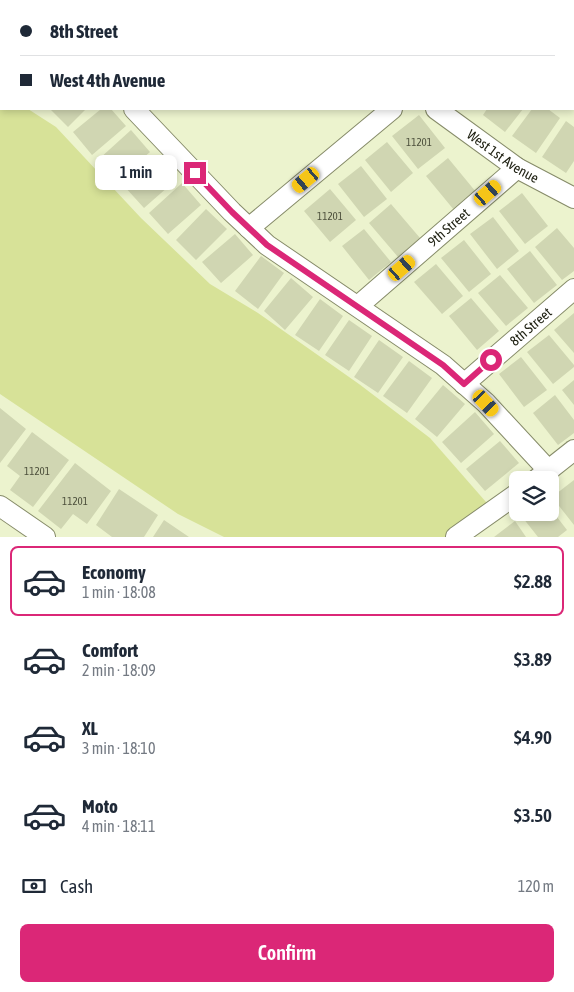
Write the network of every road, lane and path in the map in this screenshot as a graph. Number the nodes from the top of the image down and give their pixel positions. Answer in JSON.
{"nodes":[{"id":1,"x":135,"y":110,"type":"edge"},
{"id":2,"x":391,"y":110,"type":"edge"},
{"id":3,"x":437,"y":110,"type":"edge"},
{"id":4,"x":517,"y":168,"type":"junction"},
{"id":5,"x":574,"y":198,"type":"edge"},
{"id":6,"x":249,"y":228,"type":"junction"},
{"id":7,"x":574,"y":289,"type":"edge"},
{"id":8,"x":358,"y":306,"type":"junction"},
{"id":9,"x":464,"y":384,"type":"junction"},
{"id":10,"x":574,"y":450,"type":"edge"},
{"id":11,"x":539,"y":471,"type":"edge"},
{"id":12,"x":547,"y":471,"type":"edge"},
{"id":13,"x":509,"y":499,"type":"edge"},
{"id":14,"x":0,"y":506,"type":"edge"},
{"id":15,"x":45,"y":537,"type":"edge"},
{"id":16,"x":456,"y":537,"type":"edge"}],
"edges":[{"from":1,"to":6,"type":"street"},
{"from":2,"to":6,"type":"street"},
{"from":3,"to":4,"type":"street","name":"West 1st Avenue"},
{"from":4,"to":5,"type":"street","name":"West 1st Avenue"},
{"from":4,"to":8,"type":"street","name":"9th Street"},
{"from":6,"to":8,"type":"street"},
{"from":7,"to":9,"type":"street","name":"8th Street"},
{"from":8,"to":9,"type":"street"},
{"from":9,"to":11,"type":"street"},
{"from":10,"to":12,"type":"street"},
{"from":13,"to":16,"type":"street"},
{"from":14,"to":15,"type":"street"}]}
